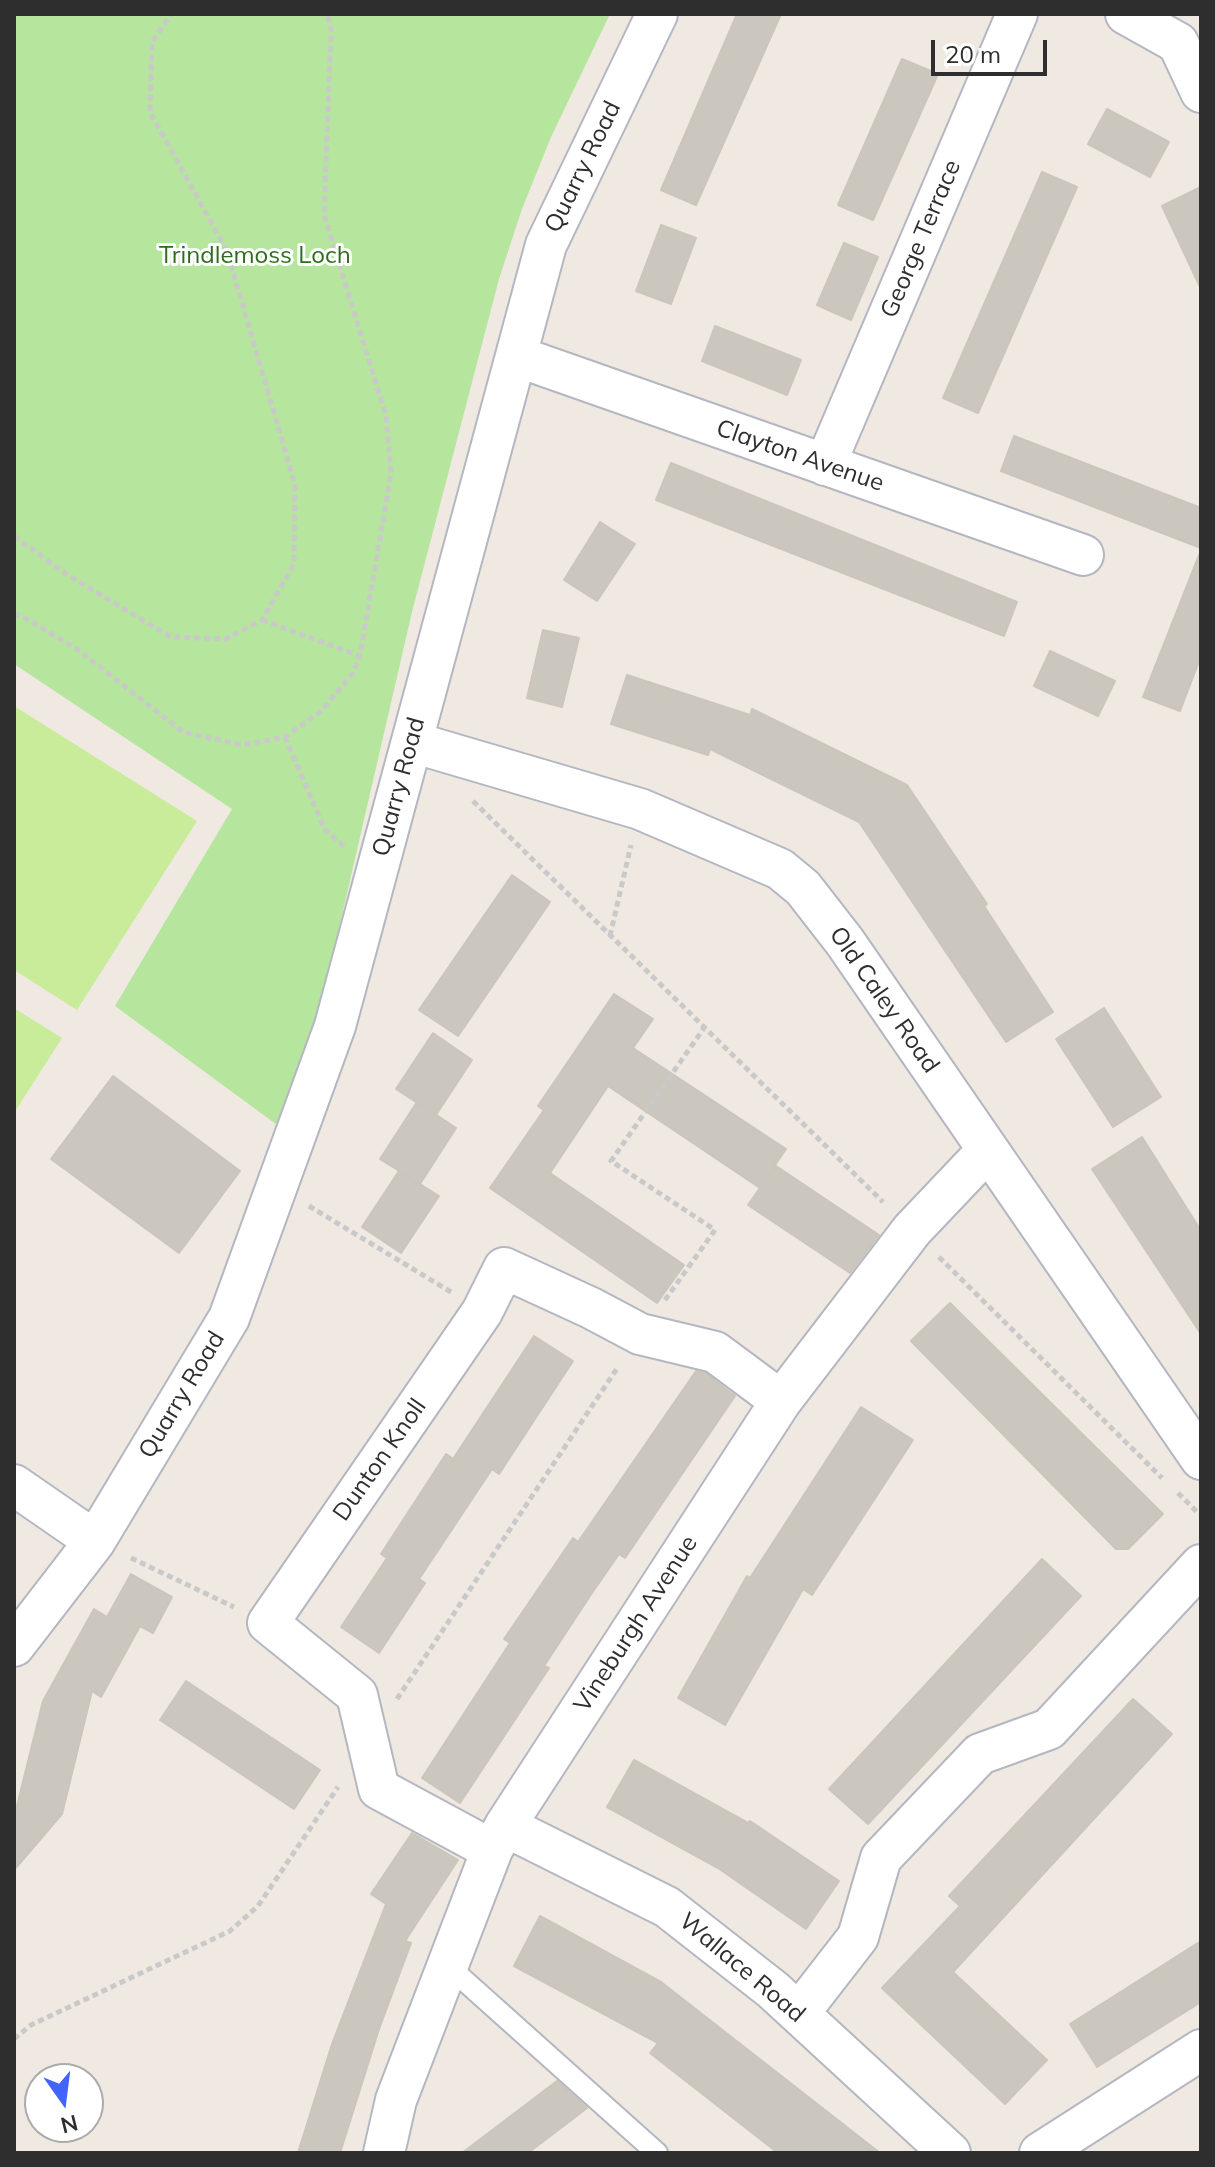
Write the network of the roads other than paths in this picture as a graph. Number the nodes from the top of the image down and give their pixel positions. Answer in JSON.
{"nodes":[{"id":1,"x":657,"y":14,"type":"edge"},
{"id":2,"x":1017,"y":14,"type":"edge"},
{"id":3,"x":1126,"y":14,"type":"edge"},
{"id":4,"x":1201,"y":92,"type":"edge"},
{"id":5,"x":516,"y":356,"type":"junction"},
{"id":6,"x":825,"y":465,"type":"junction"},
{"id":7,"x":1083,"y":555,"type":"dead end"},
{"id":8,"x":412,"y":742,"type":"junction"},
{"id":9,"x":987,"y":1151,"type":"junction"},
{"id":10,"x":781,"y":1401,"type":"junction"},
{"id":11,"x":1201,"y":1459,"type":"edge"},
{"id":12,"x":14,"y":1485,"type":"edge"},
{"id":13,"x":95,"y":1541,"type":"junction"},
{"id":14,"x":1201,"y":1565,"type":"edge"},
{"id":15,"x":14,"y":1646,"type":"edge"},
{"id":16,"x":498,"y":1838,"type":"junction"},
{"id":17,"x":447,"y":1965,"type":"junction"},
{"id":18,"x":799,"y":2013,"type":"junction"},
{"id":19,"x":1201,"y":2050,"type":"edge"},
{"id":20,"x":384,"y":2153,"type":"edge"},
{"id":21,"x":657,"y":2153,"type":"edge"},
{"id":22,"x":950,"y":2153,"type":"edge"},
{"id":23,"x":1040,"y":2153,"type":"edge"}],
"edges":[{"from":1,"to":5,"type":"street","name":"Quarry Road"},
{"from":2,"to":6,"type":"street","name":"George Terrace"},
{"from":3,"to":4,"type":"street"},
{"from":5,"to":6,"type":"street","name":"Clayton Avenue"},
{"from":5,"to":8,"type":"street","name":"Quarry Road"},
{"from":6,"to":7,"type":"street","name":"Clayton Avenue"},
{"from":8,"to":9,"type":"street","name":"Old Caley Road"},
{"from":8,"to":13,"type":"street","name":"Quarry Road"},
{"from":9,"to":10,"type":"street","name":"Vineburgh Avenue"},
{"from":9,"to":11,"type":"street","name":"Old Caley Road"},
{"from":10,"to":16,"type":"street","name":"Vineburgh Avenue"},
{"from":10,"to":16,"type":"street","name":"Dunton Knoll"},
{"from":12,"to":13,"type":"street"},
{"from":13,"to":15,"type":"street","name":"Quarry Road"},
{"from":14,"to":18,"type":"street"},
{"from":16,"to":17,"type":"street","name":"Vineburgh Avenue"},
{"from":16,"to":18,"type":"street","name":"Wallace Road"},
{"from":17,"to":20,"type":"street","name":"Vineburgh Avenue"},
{"from":17,"to":21,"type":"lane"},
{"from":18,"to":22,"type":"street","name":"Wallace Road"},
{"from":19,"to":23,"type":"street"}]}
